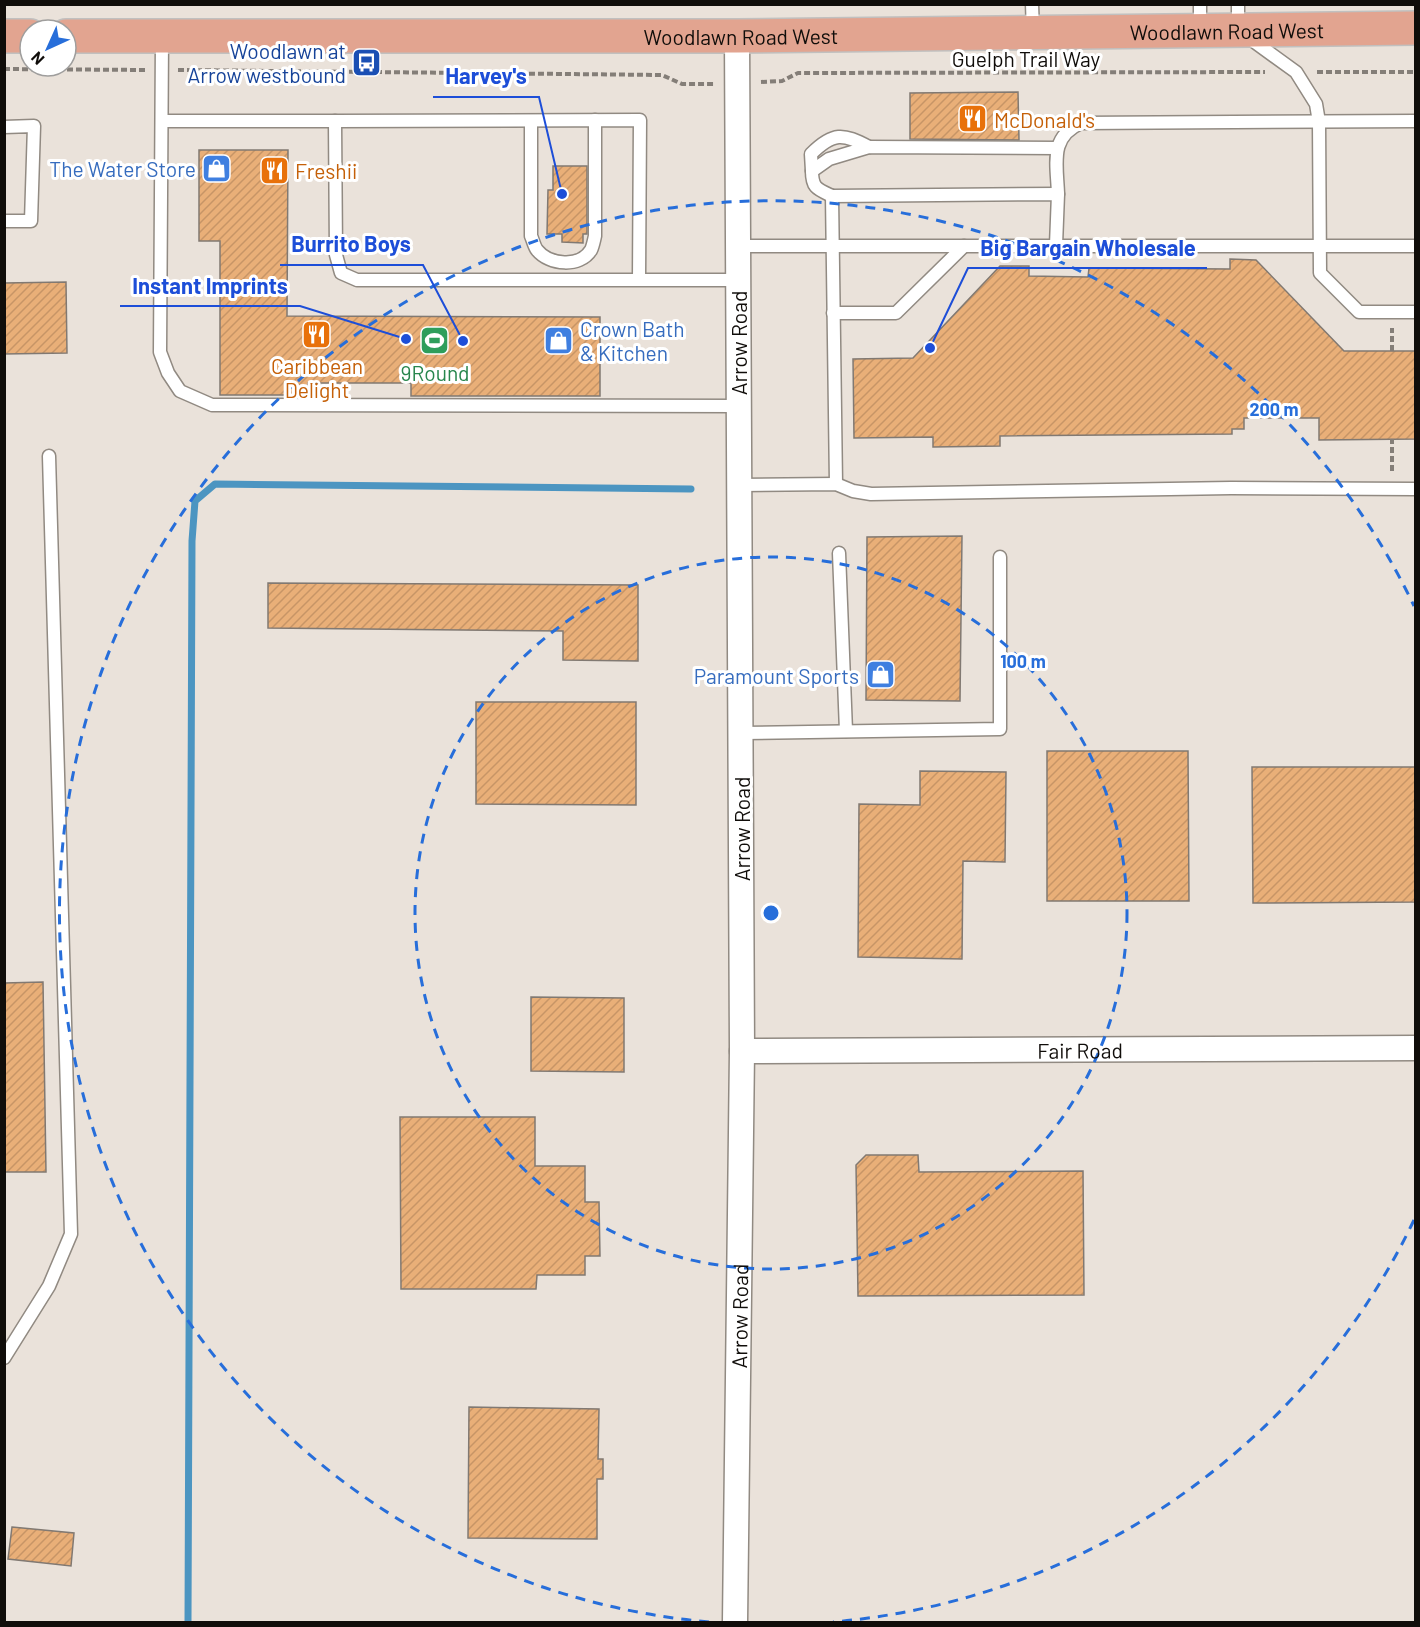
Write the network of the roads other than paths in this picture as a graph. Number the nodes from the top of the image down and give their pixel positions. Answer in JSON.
{"nodes":[{"id":1,"x":1238,"y":17,"type":"edge"},
{"id":2,"x":1200,"y":18,"type":"edge"},
{"id":3,"x":1033,"y":19,"type":"edge"},
{"id":4,"x":1416,"y":28,"type":"edge"},
{"id":5,"x":78,"y":36,"type":"edge"},
{"id":6,"x":162,"y":36,"type":"junction"},
{"id":7,"x":737,"y":36,"type":"junction"},
{"id":8,"x":595,"y":120,"type":"junction"},
{"id":9,"x":162,"y":121,"type":"junction"},
{"id":10,"x":335,"y":121,"type":"junction"},
{"id":11,"x":531,"y":121,"type":"junction"},
{"id":12,"x":1416,"y":121,"type":"edge"},
{"id":13,"x":1320,"y":122,"type":"junction"},
{"id":14,"x":4,"y":127,"type":"edge"},
{"id":15,"x":869,"y":147,"type":"junction"},
{"id":16,"x":1057,"y":148,"type":"junction"},
{"id":17,"x":812,"y":171,"type":"junction"},
{"id":18,"x":1058,"y":194,"type":"junction"},
{"id":19,"x":832,"y":196,"type":"junction"},
{"id":20,"x":4,"y":220,"type":"edge"},
{"id":21,"x":1056,"y":245,"type":"junction"},
{"id":22,"x":1320,"y":245,"type":"junction"},
{"id":23,"x":738,"y":246,"type":"junction"},
{"id":24,"x":831,"y":246,"type":"junction"},
{"id":25,"x":964,"y":246,"type":"junction"},
{"id":26,"x":1416,"y":246,"type":"edge"},
{"id":27,"x":639,"y":279,"type":"junction"},
{"id":28,"x":738,"y":280,"type":"junction"},
{"id":29,"x":1416,"y":312,"type":"edge"},
{"id":30,"x":832,"y":313,"type":"junction"},
{"id":31,"x":739,"y":406,"type":"junction"},
{"id":32,"x":49,"y":456,"type":"dead end"},
{"id":33,"x":836,"y":484,"type":"junction"},
{"id":34,"x":739,"y":485,"type":"junction"},
{"id":35,"x":1416,"y":489,"type":"edge"},
{"id":36,"x":839,"y":553,"type":"dead end"},
{"id":37,"x":1000,"y":557,"type":"dead end"},
{"id":38,"x":846,"y":731,"type":"junction"},
{"id":39,"x":741,"y":733,"type":"junction"},
{"id":40,"x":1416,"y":1048,"type":"edge"},
{"id":41,"x":742,"y":1051,"type":"junction"},
{"id":42,"x":4,"y":1358,"type":"edge"},
{"id":43,"x":735,"y":1623,"type":"edge"}],
"edges":[{"from":1,"to":2,"type":"main road","name":"Woodlawn Road West"},
{"from":1,"to":4,"type":"main road","name":"Woodlawn Road West"},
{"from":1,"to":13,"type":"lane"},
{"from":2,"to":3,"type":"main road","name":"Woodlawn Road West"},
{"from":3,"to":7,"type":"main road","name":"Woodlawn Road West"},
{"from":5,"to":6,"type":"main road","name":"Woodlawn Road West"},
{"from":6,"to":7,"type":"main road","name":"Woodlawn Road West"},
{"from":6,"to":9,"type":"lane"},
{"from":7,"to":23,"type":"street","name":"Arrow Road"},
{"from":8,"to":11,"type":"lane"},
{"from":8,"to":11,"type":"lane"},
{"from":8,"to":27,"type":"lane"},
{"from":9,"to":10,"type":"lane"},
{"from":9,"to":31,"type":"lane"},
{"from":10,"to":11,"type":"lane"},
{"from":10,"to":27,"type":"lane"},
{"from":12,"to":13,"type":"lane"},
{"from":13,"to":16,"type":"lane"},
{"from":13,"to":22,"type":"lane"},
{"from":14,"to":20,"type":"lane"},
{"from":15,"to":16,"type":"lane"},
{"from":15,"to":17,"type":"lane"},
{"from":15,"to":17,"type":"lane"},
{"from":16,"to":18,"type":"lane"},
{"from":17,"to":19,"type":"lane"},
{"from":18,"to":19,"type":"lane"},
{"from":18,"to":21,"type":"lane"},
{"from":19,"to":24,"type":"lane"},
{"from":21,"to":22,"type":"lane"},
{"from":21,"to":25,"type":"lane"},
{"from":22,"to":26,"type":"lane"},
{"from":22,"to":29,"type":"lane"},
{"from":23,"to":24,"type":"lane"},
{"from":23,"to":28,"type":"street","name":"Arrow Road"},
{"from":24,"to":25,"type":"lane"},
{"from":24,"to":30,"type":"lane"},
{"from":25,"to":30,"type":"lane"},
{"from":27,"to":28,"type":"lane"},
{"from":28,"to":31,"type":"street","name":"Arrow Road"},
{"from":30,"to":33,"type":"lane"},
{"from":31,"to":34,"type":"street","name":"Arrow Road"},
{"from":32,"to":42,"type":"lane"},
{"from":33,"to":34,"type":"lane"},
{"from":33,"to":35,"type":"lane"},
{"from":34,"to":39,"type":"street","name":"Arrow Road"},
{"from":36,"to":38,"type":"lane"},
{"from":37,"to":38,"type":"lane"},
{"from":38,"to":39,"type":"lane"},
{"from":39,"to":41,"type":"street","name":"Arrow Road"},
{"from":40,"to":41,"type":"street","name":"Fair Road"},
{"from":41,"to":43,"type":"street","name":"Arrow Road"}]}
